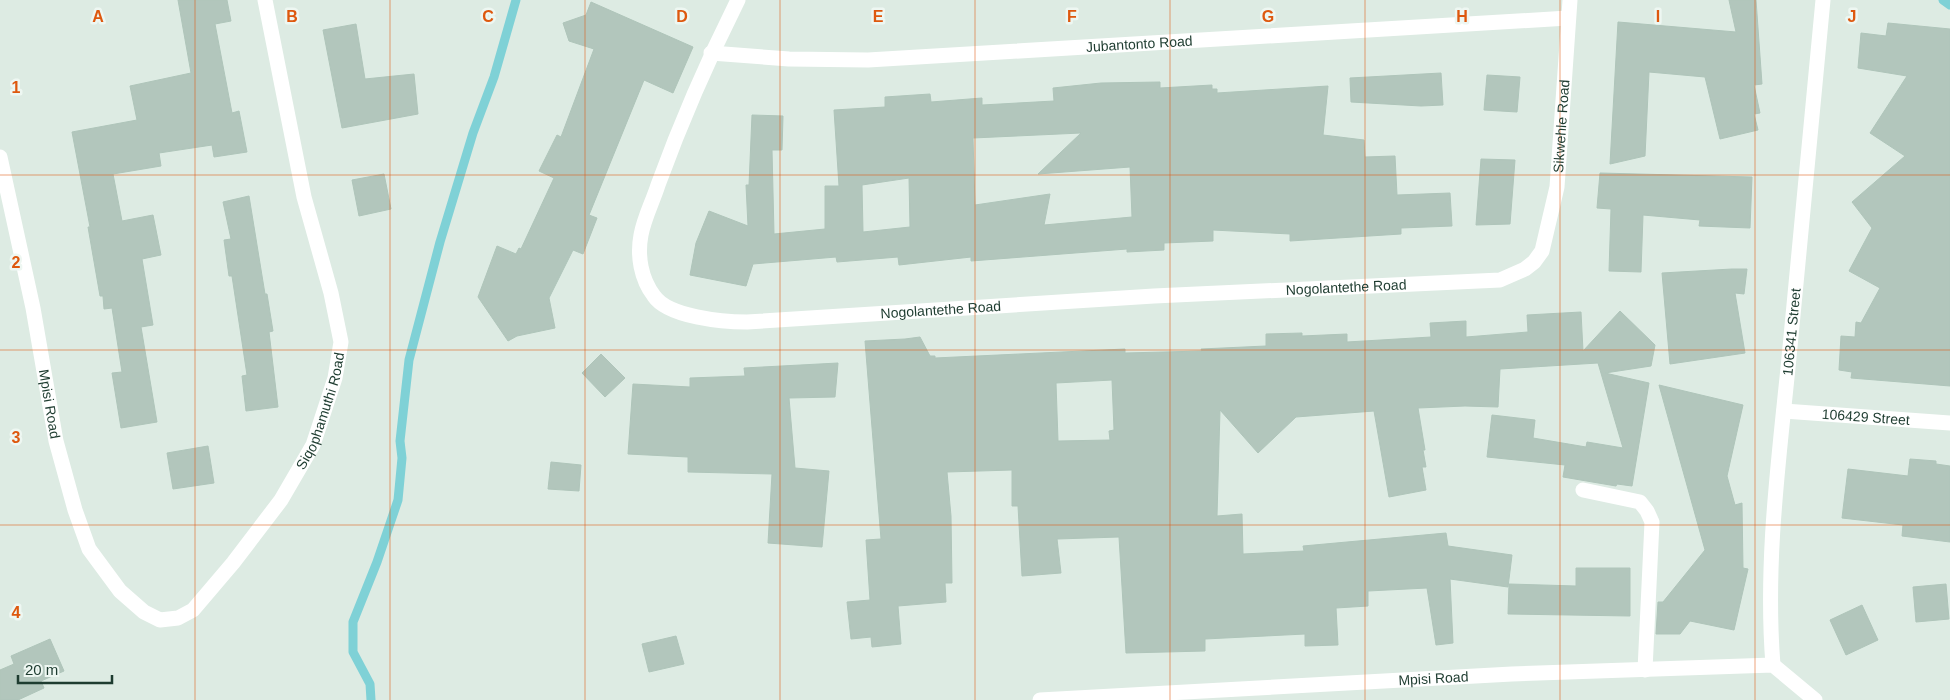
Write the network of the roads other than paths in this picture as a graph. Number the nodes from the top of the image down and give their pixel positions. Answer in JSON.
{"nodes":[{"id":1,"x":265,"y":0,"type":"edge"},
{"id":2,"x":738,"y":0,"type":"edge"},
{"id":3,"x":1570,"y":0,"type":"edge"},
{"id":4,"x":1823,"y":0,"type":"edge"},
{"id":5,"x":1568,"y":18,"type":"junction"},
{"id":6,"x":711,"y":53,"type":"junction"},
{"id":7,"x":0,"y":157,"type":"edge"},
{"id":8,"x":1542,"y":251,"type":"joint"},
{"id":9,"x":1784,"y":411,"type":"junction"},
{"id":10,"x":1950,"y":423,"type":"edge"},
{"id":11,"x":1583,"y":490,"type":"dead end"},
{"id":12,"x":160,"y":620,"type":"joint"},
{"id":13,"x":1773,"y":665,"type":"junction"},
{"id":14,"x":1645,"y":670,"type":"junction"},
{"id":15,"x":1040,"y":700,"type":"edge"},
{"id":16,"x":1815,"y":700,"type":"edge"}],
"edges":[{"from":1,"to":12,"type":"street","name":"Siqophamuthi Road"},
{"from":2,"to":6,"type":"street","name":"Nogolantethe Road"},
{"from":3,"to":5,"type":"street","name":"Sikwehle Road"},
{"from":4,"to":9,"type":"street","name":"106341 Street"},
{"from":5,"to":6,"type":"street","name":"Jubantonto Road"},
{"from":5,"to":8,"type":"street","name":"Sikwehle Road"},
{"from":6,"to":8,"type":"street","name":"Nogolantethe Road"},
{"from":7,"to":12,"type":"street","name":"Mpisi Road"},
{"from":9,"to":10,"type":"street","name":"106429 Street"},
{"from":9,"to":13,"type":"street","name":"106341 Street"},
{"from":11,"to":14,"type":"street"},
{"from":13,"to":14,"type":"street","name":"Mpisi Road"},
{"from":13,"to":16,"type":"street"},
{"from":14,"to":15,"type":"street","name":"Mpisi Road"}]}
